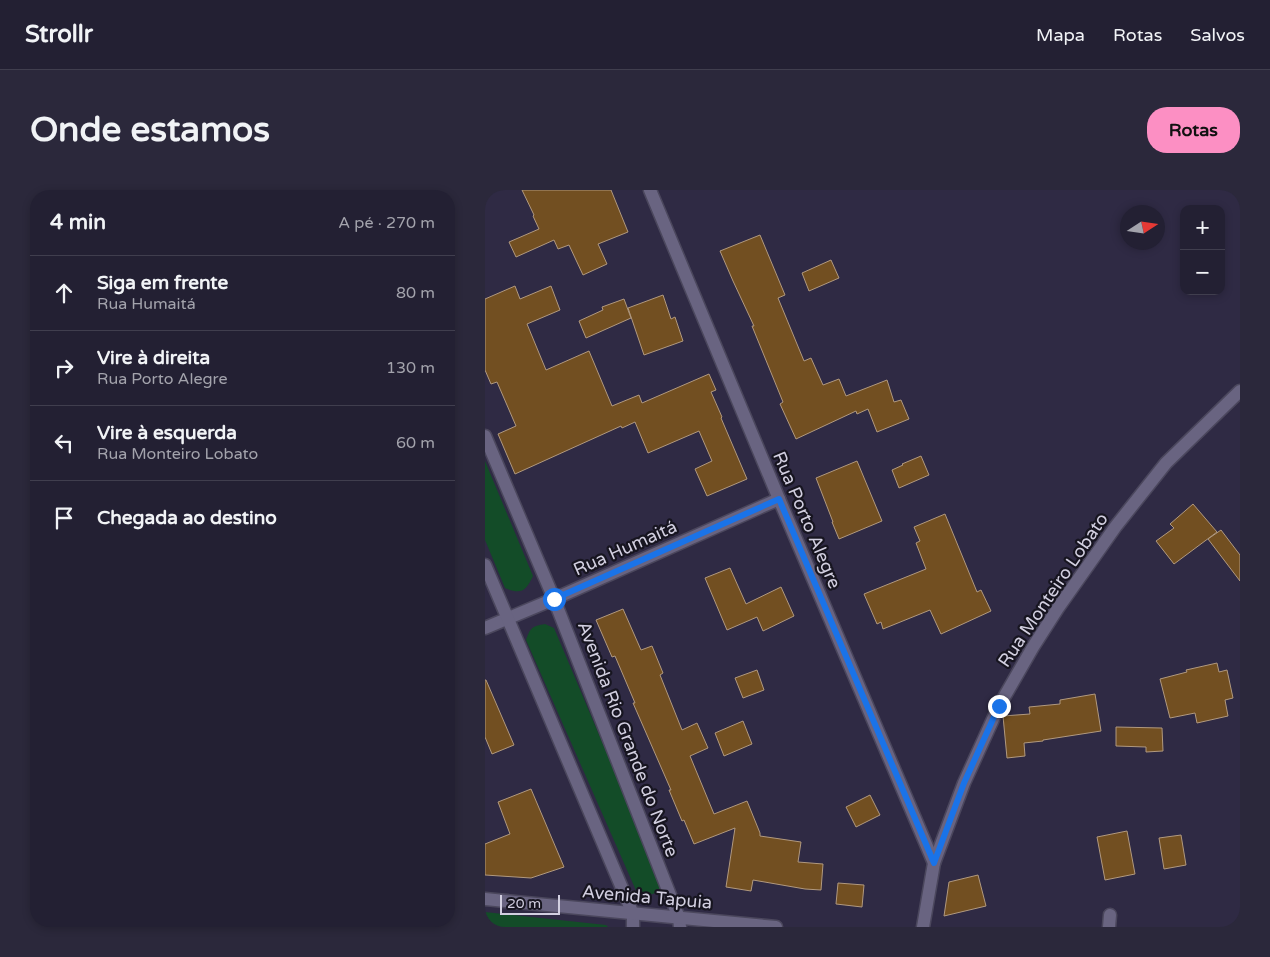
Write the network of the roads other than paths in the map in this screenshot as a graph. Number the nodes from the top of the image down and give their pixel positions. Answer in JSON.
{"nodes":[{"id":1,"x":650,"y":190,"type":"edge"},
{"id":2,"x":1240,"y":391,"type":"edge"},
{"id":3,"x":485,"y":436,"type":"edge"},
{"id":4,"x":779,"y":499,"type":"junction"},
{"id":5,"x":485,"y":565,"type":"edge"},
{"id":6,"x":554,"y":599,"type":"junction"},
{"id":7,"x":507,"y":618,"type":"junction"},
{"id":8,"x":485,"y":628,"type":"edge"},
{"id":9,"x":934,"y":863,"type":"junction"},
{"id":10,"x":485,"y":899,"type":"edge"},
{"id":11,"x":633,"y":914,"type":"junction"},
{"id":12,"x":679,"y":922,"type":"edge"},
{"id":13,"x":633,"y":927,"type":"edge"},
{"id":14,"x":776,"y":927,"type":"edge"},
{"id":15,"x":923,"y":927,"type":"edge"}],
"edges":[{"from":1,"to":4,"type":"street","name":"Rua Porto Alegre"},
{"from":2,"to":9,"type":"street","name":"Rua Monteiro Lobato"},
{"from":3,"to":6,"type":"street","name":"Avenida Rio Grande do Norte"},
{"from":4,"to":6,"type":"street","name":"Rua Humaitá"},
{"from":4,"to":9,"type":"street","name":"Rua Porto Alegre"},
{"from":5,"to":7,"type":"street"},
{"from":6,"to":7,"type":"street","name":"Rua Humaitá"},
{"from":6,"to":12,"type":"street","name":"Avenida Rio Grande do Norte"},
{"from":7,"to":8,"type":"street","name":"Rua Humaitá"},
{"from":7,"to":11,"type":"street"},
{"from":9,"to":15,"type":"street","name":"Rua Monteiro Lobato"},
{"from":10,"to":11,"type":"street","name":"Avenida Tapuia"},
{"from":11,"to":12,"type":"street","name":"Avenida Tapuia"},
{"from":11,"to":13,"type":"street"},
{"from":12,"to":14,"type":"street","name":"Avenida Tapuia"}]}
